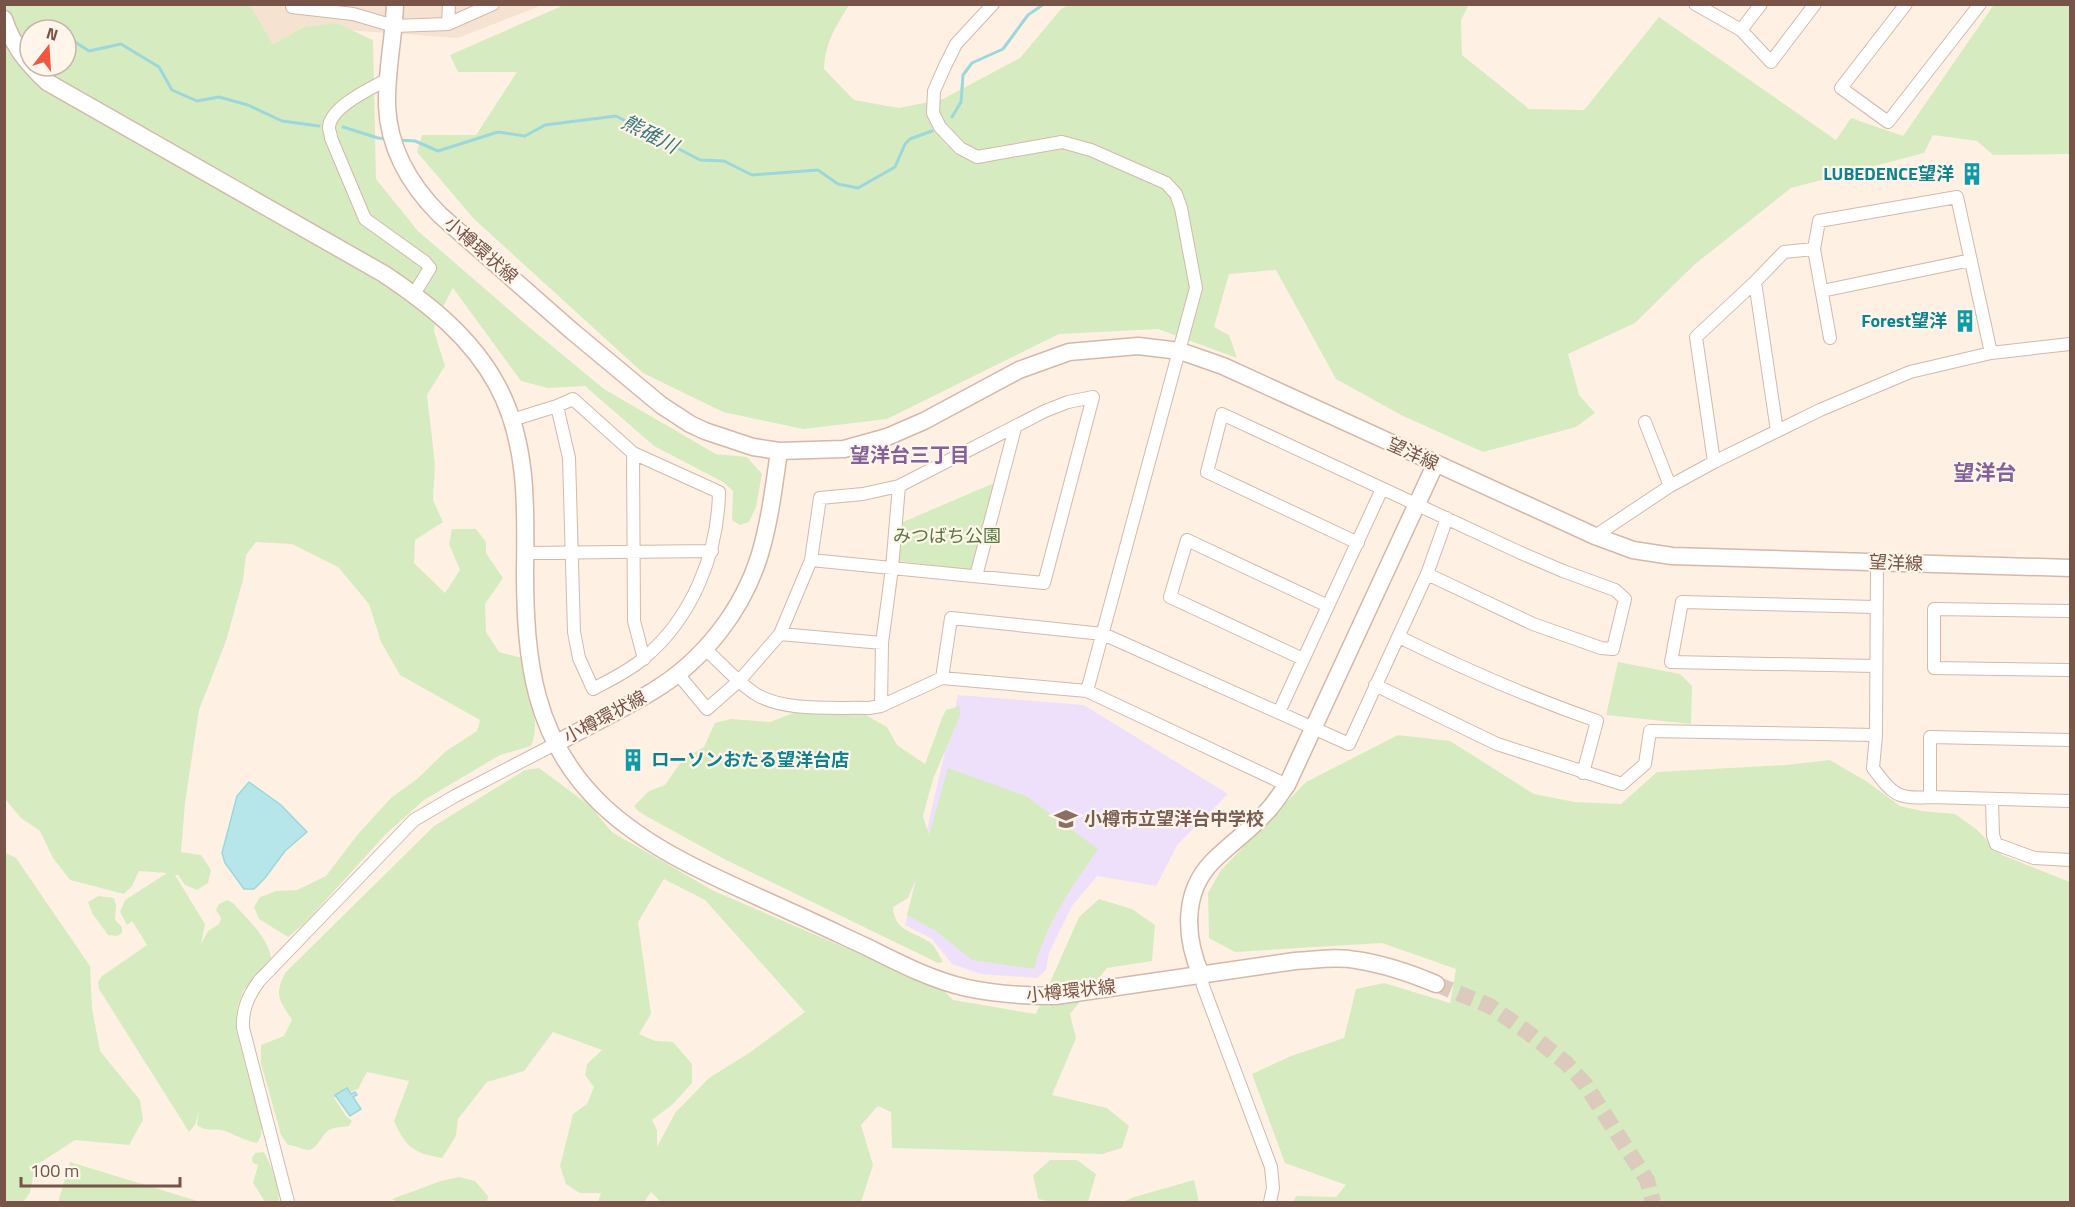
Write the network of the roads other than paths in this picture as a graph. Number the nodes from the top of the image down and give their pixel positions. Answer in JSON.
{"nodes":[{"id":1,"x":292,"y":4,"type":"edge"},
{"id":2,"x":395,"y":4,"type":"edge"},
{"id":3,"x":449,"y":4,"type":"edge"},
{"id":4,"x":494,"y":4,"type":"edge"},
{"id":5,"x":993,"y":4,"type":"edge"},
{"id":6,"x":1761,"y":4,"type":"edge"},
{"id":7,"x":1815,"y":4,"type":"edge"},
{"id":8,"x":1906,"y":4,"type":"edge"},
{"id":9,"x":1980,"y":4,"type":"edge"},
{"id":10,"x":1704,"y":6,"type":"edge"},
{"id":11,"x":354,"y":9,"type":"edge"},
{"id":12,"x":4,"y":19,"type":"edge"},
{"id":13,"x":448,"y":24,"type":"junction"},
{"id":14,"x":394,"y":26,"type":"junction"},
{"id":15,"x":1741,"y":30,"type":"junction"},
{"id":16,"x":388,"y":79,"type":"junction"},
{"id":17,"x":1814,"y":249,"type":"junction"},
{"id":18,"x":1971,"y":260,"type":"junction"},
{"id":19,"x":1755,"y":282,"type":"junction"},
{"id":20,"x":1822,"y":291,"type":"junction"},
{"id":21,"x":414,"y":294,"type":"junction"},
{"id":22,"x":1830,"y":338,"type":"dead end"},
{"id":23,"x":2070,"y":344,"type":"edge"},
{"id":24,"x":1180,"y":351,"type":"junction"},
{"id":25,"x":1991,"y":353,"type":"junction"},
{"id":26,"x":557,"y":406,"type":"junction"},
{"id":27,"x":512,"y":420,"type":"junction"},
{"id":28,"x":1645,"y":422,"type":"dead end"},
{"id":29,"x":1015,"y":428,"type":"junction"},
{"id":30,"x":1777,"y":431,"type":"junction"},
{"id":31,"x":778,"y":451,"type":"junction"},
{"id":32,"x":633,"y":453,"type":"junction"},
{"id":33,"x":1714,"y":462,"type":"junction"},
{"id":34,"x":1434,"y":465,"type":"junction"},
{"id":35,"x":899,"y":486,"type":"junction"},
{"id":36,"x":1670,"y":486,"type":"junction"},
{"id":37,"x":1382,"y":489,"type":"junction"},
{"id":38,"x":1415,"y":504,"type":"junction"},
{"id":39,"x":1447,"y":518,"type":"junction"},
{"id":40,"x":1595,"y":536,"type":"junction"},
{"id":41,"x":1358,"y":543,"type":"junction"},
{"id":42,"x":572,"y":551,"type":"junction"},
{"id":43,"x":712,"y":551,"type":"junction"},
{"id":44,"x":633,"y":552,"type":"junction"},
{"id":45,"x":526,"y":553,"type":"junction"},
{"id":46,"x":812,"y":560,"type":"junction"},
{"id":47,"x":1876,"y":563,"type":"junction"},
{"id":48,"x":892,"y":568,"type":"junction"},
{"id":49,"x":2070,"y":568,"type":"edge"},
{"id":50,"x":1427,"y":574,"type":"junction"},
{"id":51,"x":976,"y":576,"type":"junction"},
{"id":52,"x":1328,"y":606,"type":"junction"},
{"id":53,"x":1875,"y":607,"type":"junction"},
{"id":54,"x":2070,"y":611,"type":"edge"},
{"id":55,"x":780,"y":634,"type":"junction"},
{"id":56,"x":1103,"y":634,"type":"junction"},
{"id":57,"x":1399,"y":637,"type":"junction"},
{"id":58,"x":882,"y":643,"type":"junction"},
{"id":59,"x":705,"y":649,"type":"junction"},
{"id":60,"x":644,"y":659,"type":"junction"},
{"id":61,"x":1303,"y":659,"type":"junction"},
{"id":62,"x":1875,"y":666,"type":"junction"},
{"id":63,"x":2070,"y":670,"type":"edge"},
{"id":64,"x":678,"y":674,"type":"junction"},
{"id":65,"x":942,"y":678,"type":"junction"},
{"id":66,"x":740,"y":680,"type":"junction"},
{"id":67,"x":1375,"y":685,"type":"junction"},
{"id":68,"x":1087,"y":691,"type":"junction"},
{"id":69,"x":881,"y":706,"type":"junction"},
{"id":70,"x":1279,"y":712,"type":"junction"},
{"id":71,"x":1312,"y":729,"type":"junction"},
{"id":72,"x":1876,"y":735,"type":"junction"},
{"id":73,"x":2070,"y":740,"type":"edge"},
{"id":74,"x":557,"y":743,"type":"junction"},
{"id":75,"x":1582,"y":773,"type":"junction"},
{"id":76,"x":1287,"y":785,"type":"junction"},
{"id":77,"x":1930,"y":797,"type":"junction"},
{"id":78,"x":1992,"y":800,"type":"junction"},
{"id":79,"x":2070,"y":801,"type":"edge"},
{"id":80,"x":2070,"y":860,"type":"edge"},
{"id":81,"x":1201,"y":975,"type":"junction"},
{"id":82,"x":1436,"y":984,"type":"tunnel mouth"},
{"id":83,"x":288,"y":1203,"type":"edge"},
{"id":84,"x":1270,"y":1203,"type":"edge"}],
"edges":[{"from":1,"to":11,"type":"street"},
{"from":2,"to":14,"type":"street","name":"小樽環状線"},
{"from":3,"to":13,"type":"street"},
{"from":4,"to":13,"type":"street"},
{"from":5,"to":24,"type":"street"},
{"from":6,"to":15,"type":"street"},
{"from":7,"to":15,"type":"street"},
{"from":8,"to":9,"type":"street"},
{"from":10,"to":15,"type":"street"},
{"from":11,"to":14,"type":"street"},
{"from":12,"to":21,"type":"street"},
{"from":13,"to":14,"type":"street"},
{"from":14,"to":16,"type":"street","name":"小樽環状線"},
{"from":16,"to":21,"type":"street"},
{"from":16,"to":31,"type":"street","name":"小樽環状線"},
{"from":17,"to":18,"type":"street"},
{"from":17,"to":19,"type":"street"},
{"from":17,"to":20,"type":"street"},
{"from":18,"to":20,"type":"street"},
{"from":18,"to":25,"type":"street"},
{"from":19,"to":30,"type":"street"},
{"from":19,"to":33,"type":"street"},
{"from":20,"to":22,"type":"street"},
{"from":21,"to":27,"type":"street"},
{"from":23,"to":25,"type":"street"},
{"from":24,"to":31,"type":"street","name":"望洋線"},
{"from":24,"to":34,"type":"street","name":"望洋線"},
{"from":24,"to":56,"type":"street"},
{"from":25,"to":30,"type":"street"},
{"from":26,"to":27,"type":"street"},
{"from":26,"to":32,"type":"street"},
{"from":26,"to":42,"type":"street"},
{"from":27,"to":45,"type":"street"},
{"from":28,"to":36,"type":"street"},
{"from":29,"to":35,"type":"street"},
{"from":29,"to":51,"type":"street"},
{"from":29,"to":51,"type":"street"},
{"from":30,"to":33,"type":"street"},
{"from":31,"to":59,"type":"street","name":"小樽環状線"},
{"from":32,"to":43,"type":"street"},
{"from":32,"to":44,"type":"street"},
{"from":33,"to":36,"type":"street"},
{"from":34,"to":38,"type":"street"},
{"from":34,"to":40,"type":"street","name":"望洋線"},
{"from":35,"to":46,"type":"street"},
{"from":35,"to":48,"type":"street"},
{"from":36,"to":40,"type":"street"},
{"from":37,"to":38,"type":"street"},
{"from":37,"to":41,"type":"street"},
{"from":37,"to":41,"type":"street"},
{"from":38,"to":39,"type":"street"},
{"from":38,"to":71,"type":"street"},
{"from":39,"to":50,"type":"street"},
{"from":39,"to":50,"type":"street"},
{"from":40,"to":47,"type":"street","name":"望洋線"},
{"from":41,"to":52,"type":"street"},
{"from":42,"to":44,"type":"street"},
{"from":42,"to":45,"type":"street"},
{"from":42,"to":60,"type":"street"},
{"from":43,"to":44,"type":"street"},
{"from":43,"to":60,"type":"street"},
{"from":44,"to":60,"type":"street"},
{"from":45,"to":74,"type":"street"},
{"from":46,"to":48,"type":"street"},
{"from":46,"to":55,"type":"street"},
{"from":47,"to":49,"type":"street","name":"望洋線"},
{"from":47,"to":53,"type":"street"},
{"from":48,"to":51,"type":"street"},
{"from":48,"to":58,"type":"street"},
{"from":50,"to":57,"type":"street"},
{"from":52,"to":61,"type":"street"},
{"from":52,"to":61,"type":"street"},
{"from":53,"to":62,"type":"street"},
{"from":53,"to":62,"type":"street"},
{"from":54,"to":63,"type":"street"},
{"from":55,"to":58,"type":"street"},
{"from":55,"to":66,"type":"street"},
{"from":56,"to":65,"type":"street"},
{"from":56,"to":68,"type":"street"},
{"from":56,"to":70,"type":"street"},
{"from":57,"to":67,"type":"street"},
{"from":57,"to":75,"type":"street"},
{"from":58,"to":69,"type":"street"},
{"from":59,"to":64,"type":"street","name":"小樽環状線"},
{"from":59,"to":66,"type":"street"},
{"from":61,"to":70,"type":"street"},
{"from":62,"to":72,"type":"street"},
{"from":64,"to":66,"type":"street"},
{"from":64,"to":74,"type":"street","name":"小樽環状線"},
{"from":65,"to":68,"type":"street"},
{"from":65,"to":69,"type":"street"},
{"from":66,"to":69,"type":"street"},
{"from":67,"to":71,"type":"street"},
{"from":67,"to":75,"type":"street"},
{"from":68,"to":76,"type":"street"},
{"from":70,"to":71,"type":"street"},
{"from":71,"to":76,"type":"street"},
{"from":72,"to":75,"type":"street"},
{"from":72,"to":77,"type":"street"},
{"from":73,"to":77,"type":"street"},
{"from":74,"to":81,"type":"street","name":"小樽環状線"},
{"from":74,"to":83,"type":"street"},
{"from":76,"to":81,"type":"street"},
{"from":77,"to":78,"type":"street"},
{"from":78,"to":79,"type":"street"},
{"from":78,"to":80,"type":"street"},
{"from":81,"to":82,"type":"street","name":"小樽環状線"},
{"from":81,"to":84,"type":"street"}]}
